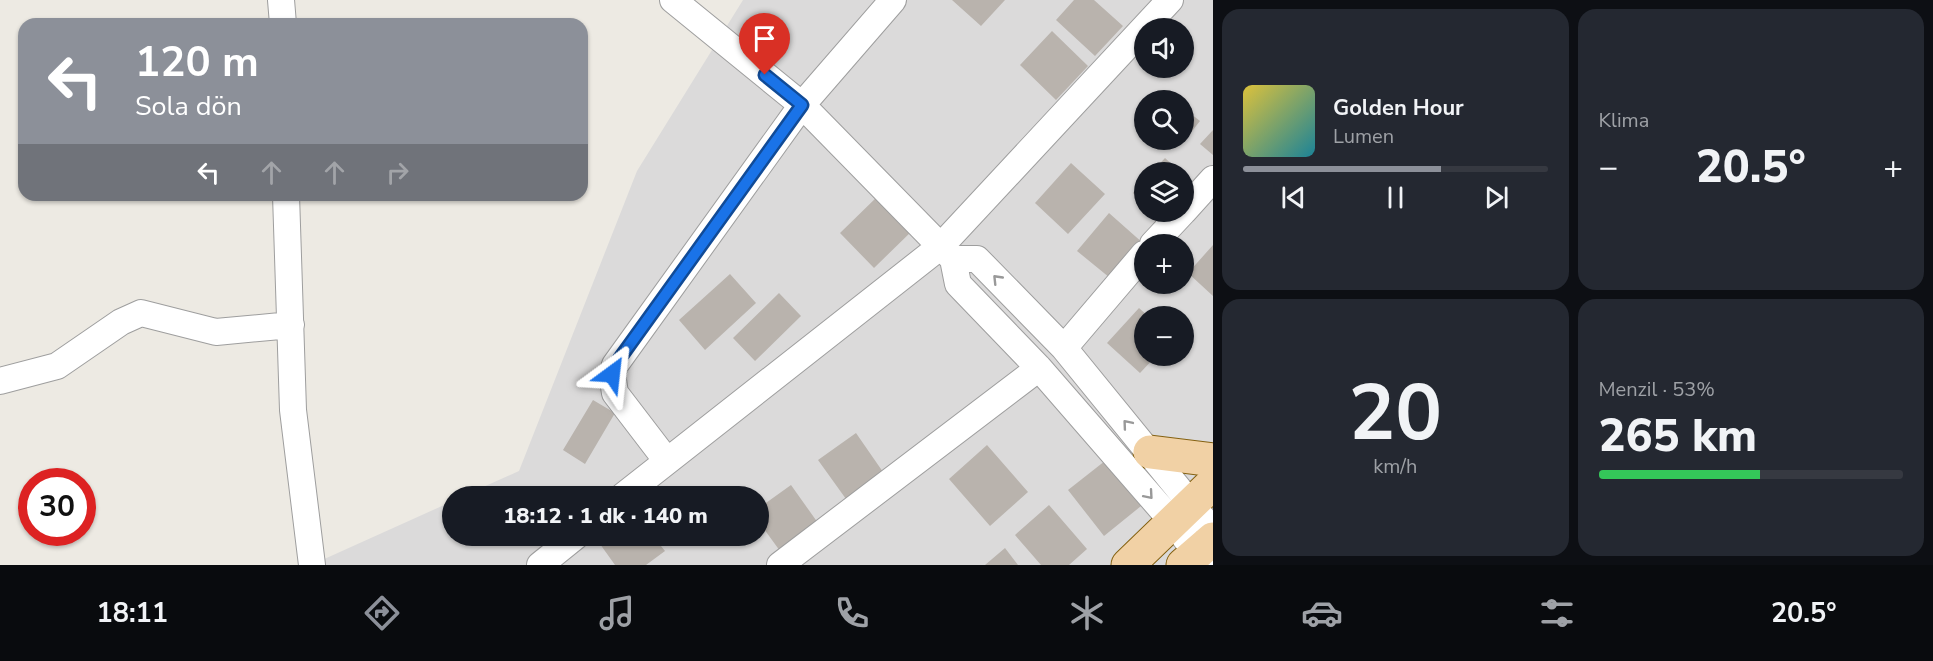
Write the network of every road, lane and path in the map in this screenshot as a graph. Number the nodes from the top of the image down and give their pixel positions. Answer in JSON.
{"nodes":[{"id":1,"x":281,"y":0,"type":"edge"},
{"id":2,"x":673,"y":0,"type":"edge"},
{"id":3,"x":893,"y":0,"type":"edge"},
{"id":4,"x":1170,"y":0,"type":"edge"},
{"id":5,"x":282,"y":18,"type":"edge"},
{"id":6,"x":802,"y":105,"type":"junction"},
{"id":7,"x":1213,"y":179,"type":"edge"},
{"id":8,"x":1194,"y":199,"type":"edge"},
{"id":9,"x":286,"y":201,"type":"edge"},
{"id":10,"x":1173,"y":222,"type":"edge"},
{"id":11,"x":1162,"y":234,"type":"edge"},
{"id":12,"x":947,"y":253,"type":"junction"},
{"id":13,"x":1134,"y":266,"type":"edge"},
{"id":14,"x":291,"y":325,"type":"junction"},
{"id":15,"x":1064,"y":348,"type":"junction"},
{"id":16,"x":1039,"y":368,"type":"junction"},
{"id":17,"x":0,"y":381,"type":"edge"},
{"id":18,"x":1150,"y":452,"type":"junction"},
{"id":19,"x":1213,"y":460,"type":"edge"},
{"id":20,"x":667,"y":461,"type":"junction"},
{"id":21,"x":636,"y":486,"type":"edge"},
{"id":22,"x":1192,"y":502,"type":"edge"},
{"id":23,"x":564,"y":546,"type":"edge"},
{"id":24,"x":1202,"y":551,"type":"edge"},
{"id":25,"x":312,"y":565,"type":"edge"},
{"id":26,"x":540,"y":565,"type":"edge"},
{"id":27,"x":780,"y":565,"type":"edge"},
{"id":28,"x":1128,"y":565,"type":"edge"}],
"edges":[{"from":1,"to":5,"type":"street"},
{"from":2,"to":6,"type":"street"},
{"from":3,"to":6,"type":"street"},
{"from":4,"to":12,"type":"street"},
{"from":6,"to":12,"type":"street"},
{"from":6,"to":20,"type":"street"},
{"from":7,"to":8,"type":"street"},
{"from":9,"to":14,"type":"street"},
{"from":10,"to":11,"type":"street"},
{"from":15,"to":12,"type":"street","one_way":true},
{"from":12,"to":16,"type":"street"},
{"from":12,"to":20,"type":"street"},
{"from":13,"to":15,"type":"street"},
{"from":14,"to":17,"type":"street"},
{"from":14,"to":25,"type":"street"},
{"from":18,"to":15,"type":"street","one_way":true},
{"from":16,"to":22,"type":"street","one_way":true},
{"from":16,"to":27,"type":"street"},
{"from":18,"to":19,"type":"main road"},
{"from":18,"to":22,"type":"street"},
{"from":20,"to":21,"type":"street"},
{"from":22,"to":24,"type":"street"},
{"from":22,"to":28,"type":"main road"},
{"from":23,"to":26,"type":"street"}]}
